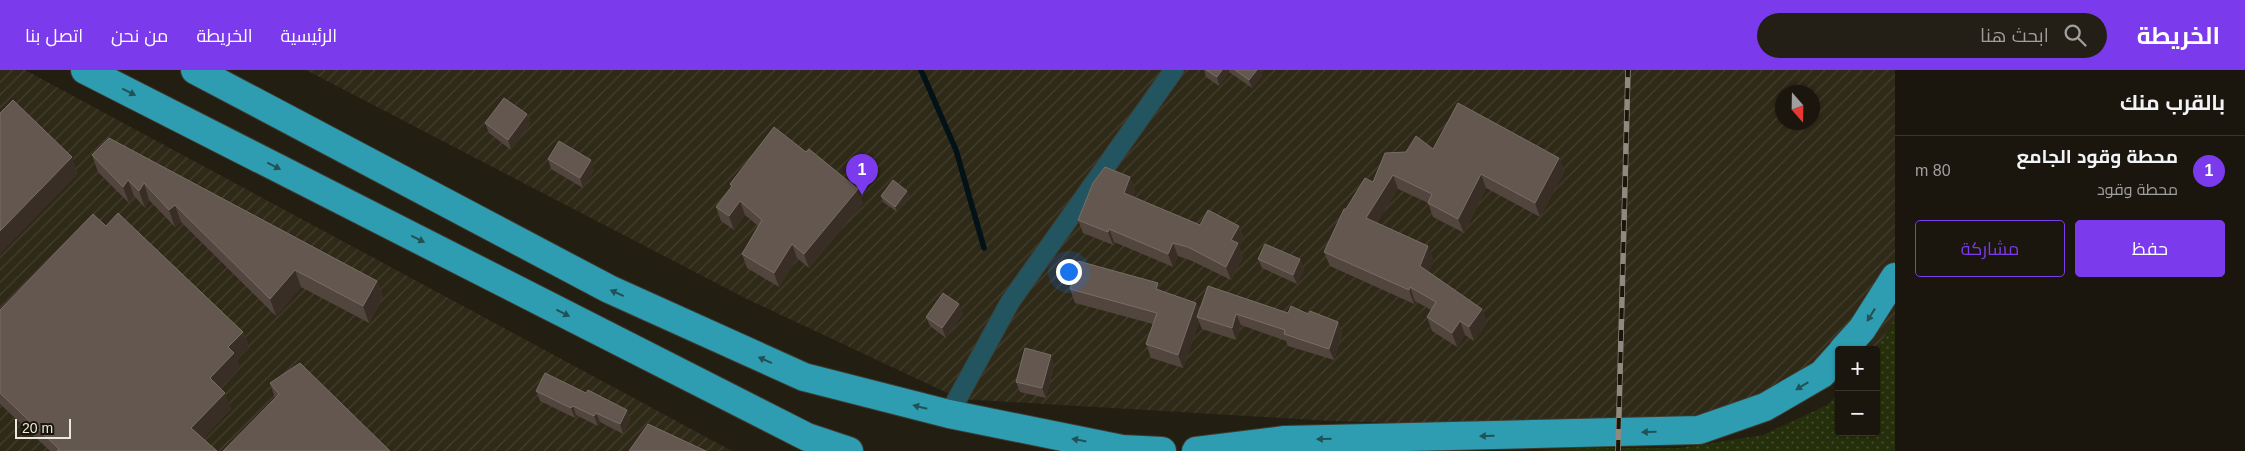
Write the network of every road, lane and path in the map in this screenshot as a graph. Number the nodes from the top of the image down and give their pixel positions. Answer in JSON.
{"nodes":[{"id":1,"x":85,"y":70,"type":"edge"},
{"id":2,"x":194,"y":70,"type":"edge"},
{"id":3,"x":1174,"y":70,"type":"edge"},
{"id":4,"x":1895,"y":277,"type":"edge"},
{"id":5,"x":1847,"y":346,"type":"edge"},
{"id":6,"x":1835,"y":359,"type":"edge"},
{"id":7,"x":949,"y":414,"type":"junction"},
{"id":8,"x":811,"y":444,"type":"edge"},
{"id":9,"x":849,"y":451,"type":"edge"},
{"id":10,"x":1162,"y":451,"type":"edge"},
{"id":11,"x":1196,"y":451,"type":"edge"}],
"edges":[{"from":1,"to":8,"type":"highway","one_way":true},
{"from":7,"to":2,"type":"highway","one_way":true},
{"from":3,"to":7,"type":"street"},
{"from":4,"to":5,"type":"highway","one_way":true},
{"from":6,"to":11,"type":"highway","one_way":true},
{"from":10,"to":7,"type":"highway","one_way":true},
{"from":8,"to":9,"type":"highway"}]}
